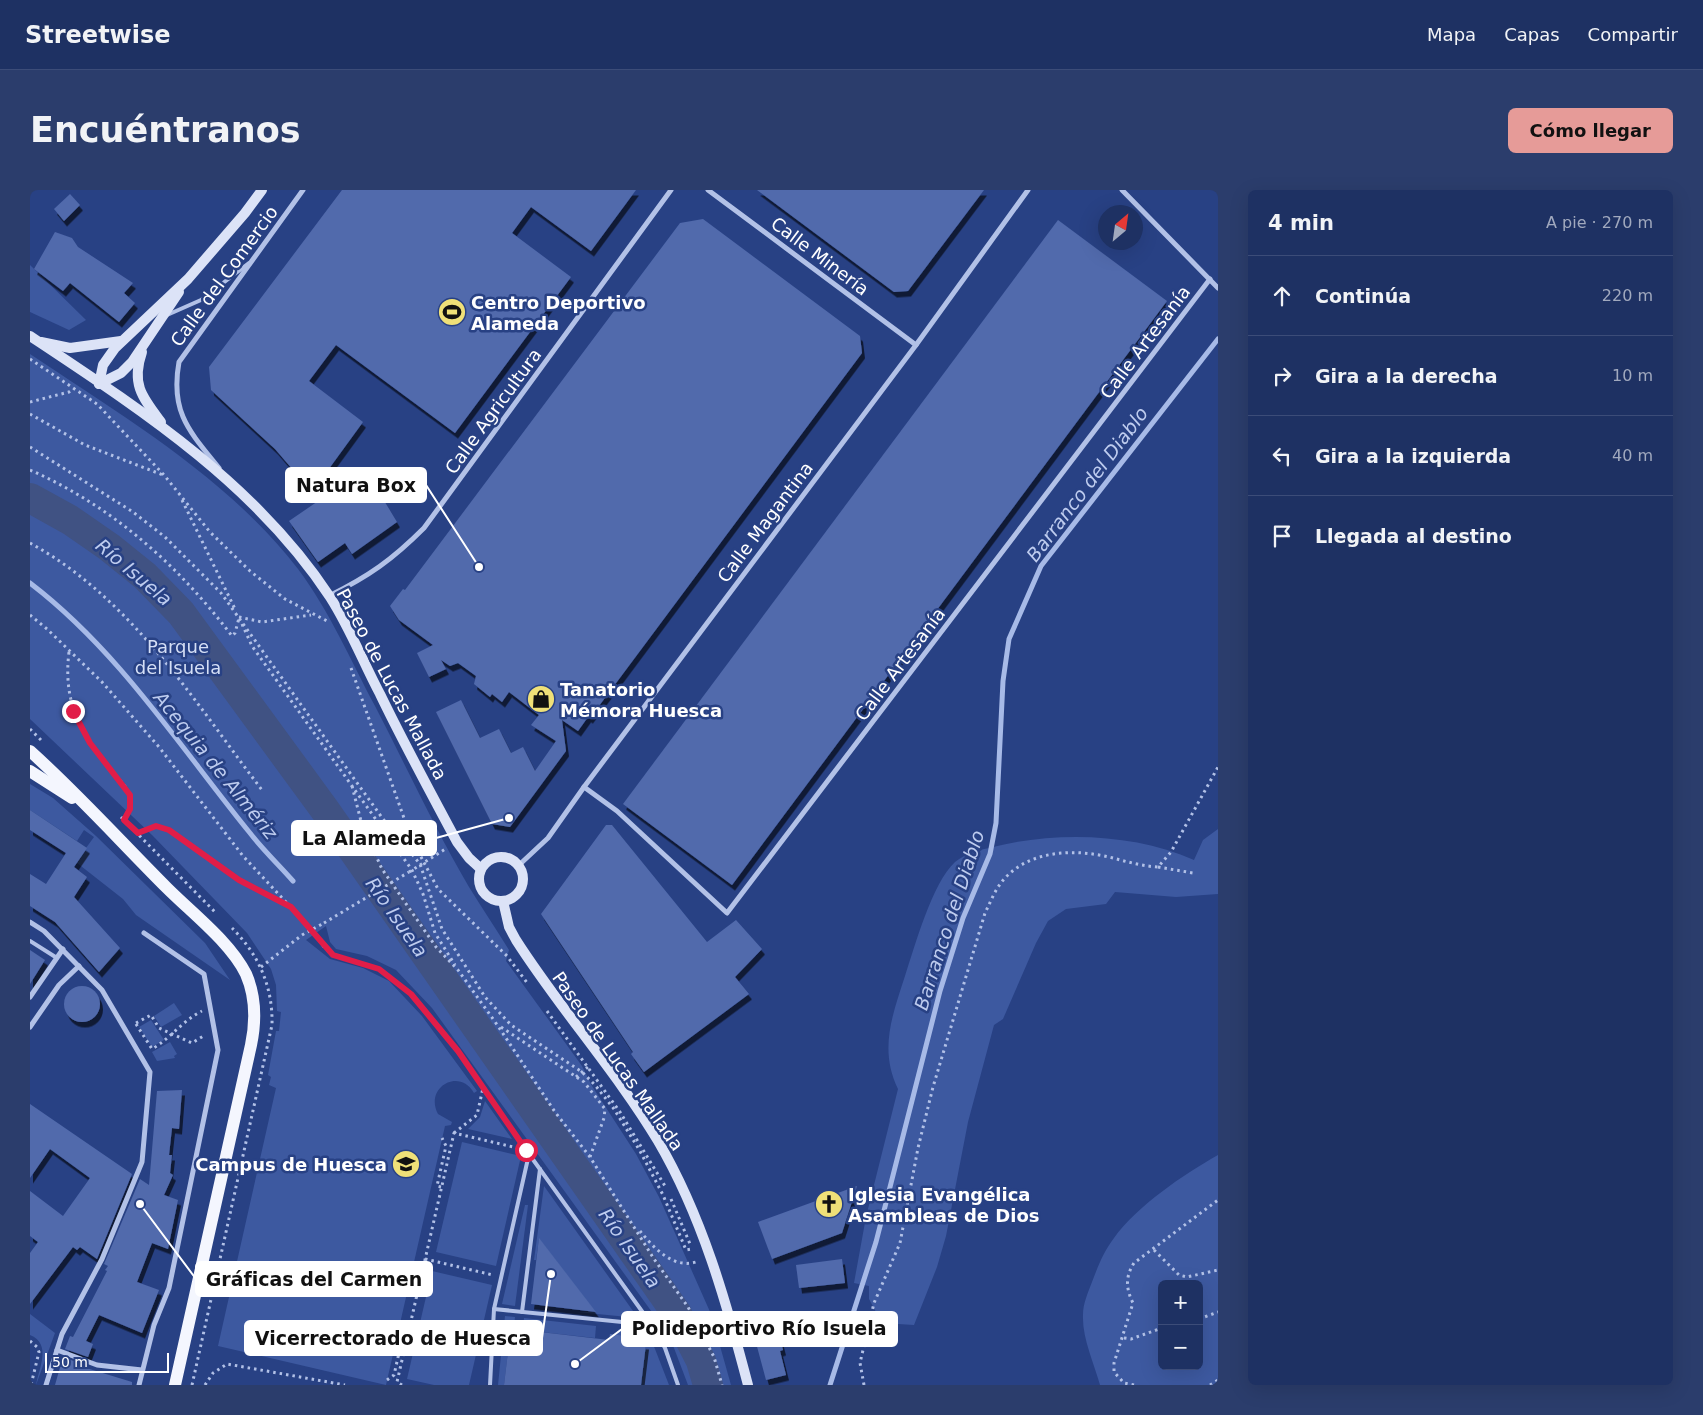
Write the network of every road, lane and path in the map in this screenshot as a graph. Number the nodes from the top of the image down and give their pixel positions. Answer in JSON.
{"nodes":[{"id":1,"x":262,"y":190,"type":"edge"},
{"id":2,"x":303,"y":190,"type":"edge"},
{"id":3,"x":671,"y":190,"type":"edge"},
{"id":4,"x":708,"y":190,"type":"edge"},
{"id":5,"x":1028,"y":190,"type":"edge"},
{"id":6,"x":1122,"y":190,"type":"edge"},
{"id":7,"x":254,"y":260,"type":"junction"},
{"id":8,"x":188,"y":279,"type":"junction"},
{"id":9,"x":1210,"y":279,"type":"junction"},
{"id":10,"x":1218,"y":288,"type":"edge"},
{"id":11,"x":162,"y":317,"type":"junction"},
{"id":12,"x":34,"y":339,"type":"edge"},
{"id":13,"x":122,"y":341,"type":"junction"},
{"id":14,"x":146,"y":342,"type":"junction"},
{"id":15,"x":916,"y":344,"type":"junction"},
{"id":16,"x":30,"y":359,"type":"edge"},
{"id":17,"x":99,"y":384,"type":"junction"},
{"id":18,"x":73,"y":388,"type":"junction"},
{"id":19,"x":30,"y":402,"type":"edge"},
{"id":20,"x":30,"y":414,"type":"edge"},
{"id":21,"x":168,"y":431,"type":"junction"},
{"id":22,"x":30,"y":446,"type":"edge"},
{"id":23,"x":30,"y":470,"type":"edge"},
{"id":24,"x":164,"y":475,"type":"junction"},
{"id":25,"x":232,"y":484,"type":"junction"},
{"id":26,"x":180,"y":495,"type":"junction"},
{"id":27,"x":30,"y":543,"type":"edge"},
{"id":28,"x":329,"y":596,"type":"junction"},
{"id":29,"x":314,"y":614,"type":"junction"},
{"id":30,"x":30,"y":615,"type":"edge"},
{"id":31,"x":239,"y":617,"type":"junction"},
{"id":32,"x":330,"y":624,"type":"dead end"},
{"id":33,"x":69,"y":652,"type":"junction"},
{"id":34,"x":350,"y":665,"type":"dead end"},
{"id":35,"x":30,"y":729,"type":"edge"},
{"id":36,"x":43,"y":742,"type":"dead end"},
{"id":37,"x":30,"y":751,"type":"edge"},
{"id":38,"x":1218,"y":767,"type":"edge"},
{"id":39,"x":30,"y":771,"type":"edge"},
{"id":40,"x":352,"y":786,"type":"junction"},
{"id":41,"x":584,"y":787,"type":"junction"},
{"id":42,"x":262,"y":790,"type":"dead end"},
{"id":43,"x":117,"y":814,"type":"dead end"},
{"id":44,"x":124,"y":820,"type":"junction"},
{"id":45,"x":138,"y":833,"type":"junction"},
{"id":46,"x":119,"y":840,"type":"junction"},
{"id":47,"x":448,"y":847,"type":"dead end"},
{"id":48,"x":425,"y":862,"type":"junction"},
{"id":49,"x":420,"y":864,"type":"junction"},
{"id":50,"x":518,"y":866,"type":"junction"},
{"id":51,"x":1158,"y":867,"type":"junction"},
{"id":52,"x":481,"y":869,"type":"junction"},
{"id":53,"x":411,"y":871,"type":"junction"},
{"id":54,"x":1193,"y":873,"type":"dead end"},
{"id":55,"x":503,"y":901,"type":"junction"},
{"id":56,"x":291,"y":907,"type":"junction"},
{"id":57,"x":221,"y":917,"type":"dead end"},
{"id":58,"x":30,"y":922,"type":"edge"},
{"id":59,"x":228,"y":924,"type":"dead end"},
{"id":60,"x":312,"y":930,"type":"junction"},
{"id":61,"x":144,"y":933,"type":"dead end"},
{"id":62,"x":30,"y":941,"type":"edge"},
{"id":63,"x":63,"y":950,"type":"junction"},
{"id":64,"x":57,"y":958,"type":"junction"},
{"id":65,"x":79,"y":966,"type":"junction"},
{"id":66,"x":261,"y":967,"type":"junction"},
{"id":67,"x":458,"y":970,"type":"junction"},
{"id":68,"x":530,"y":987,"type":"dead end"},
{"id":69,"x":30,"y":998,"type":"edge"},
{"id":70,"x":542,"y":1003,"type":"dead end"},
{"id":71,"x":211,"y":1009,"type":"junction"},
{"id":72,"x":498,"y":1026,"type":"junction"},
{"id":73,"x":30,"y":1027,"type":"edge"},
{"id":74,"x":216,"y":1032,"type":"junction"},
{"id":75,"x":172,"y":1034,"type":"junction"},
{"id":76,"x":588,"y":1067,"type":"junction"},
{"id":77,"x":582,"y":1072,"type":"junction"},
{"id":78,"x":576,"y":1077,"type":"junction"},
{"id":79,"x":483,"y":1088,"type":"junction"},
{"id":80,"x":454,"y":1133,"type":"junction"},
{"id":81,"x":452,"y":1141,"type":"junction"},
{"id":82,"x":526,"y":1150,"type":"junction"},
{"id":83,"x":529,"y":1154,"type":"junction"},
{"id":84,"x":590,"y":1157,"type":"junction"},
{"id":85,"x":540,"y":1169,"type":"junction"},
{"id":86,"x":442,"y":1187,"type":"junction"},
{"id":87,"x":1218,"y":1200,"type":"edge"},
{"id":88,"x":635,"y":1225,"type":"junction"},
{"id":89,"x":1154,"y":1250,"type":"junction"},
{"id":90,"x":425,"y":1259,"type":"junction"},
{"id":91,"x":696,"y":1262,"type":"dead end"},
{"id":92,"x":1218,"y":1270,"type":"edge"},
{"id":93,"x":501,"y":1277,"type":"junction"},
{"id":94,"x":494,"y":1308,"type":"junction"},
{"id":95,"x":522,"y":1312,"type":"junction"},
{"id":96,"x":1218,"y":1312,"type":"edge"},
{"id":97,"x":1203,"y":1317,"type":"edge"},
{"id":98,"x":652,"y":1325,"type":"junction"},
{"id":99,"x":1158,"y":1329,"type":"edge"},
{"id":100,"x":407,"y":1336,"type":"junction"},
{"id":101,"x":1124,"y":1338,"type":"junction"},
{"id":102,"x":30,"y":1341,"type":"edge"},
{"id":103,"x":57,"y":1350,"type":"junction"},
{"id":104,"x":142,"y":1370,"type":"junction"},
{"id":105,"x":1218,"y":1380,"type":"edge"},
{"id":106,"x":397,"y":1382,"type":"junction"},
{"id":107,"x":31,"y":1385,"type":"edge"},
{"id":108,"x":46,"y":1385,"type":"edge"},
{"id":109,"x":139,"y":1385,"type":"edge"},
{"id":110,"x":175,"y":1385,"type":"edge"},
{"id":111,"x":192,"y":1385,"type":"edge"},
{"id":112,"x":205,"y":1385,"type":"edge"},
{"id":113,"x":345,"y":1385,"type":"edge"},
{"id":114,"x":402,"y":1385,"type":"edge"},
{"id":115,"x":490,"y":1385,"type":"edge"},
{"id":116,"x":678,"y":1385,"type":"edge"},
{"id":117,"x":722,"y":1385,"type":"edge"},
{"id":118,"x":748,"y":1385,"type":"edge"},
{"id":119,"x":864,"y":1385,"type":"edge"},
{"id":120,"x":1134,"y":1385,"type":"edge"},
{"id":121,"x":1210,"y":1385,"type":"edge"}],
"edges":[{"from":1,"to":8,"type":"main road"},
{"from":2,"to":7,"type":"street","name":"Calle del Comercio"},
{"from":3,"to":28,"type":"street","name":"Calle Agricultura"},
{"from":4,"to":15,"type":"street","name":"Calle Minería"},
{"from":5,"to":15,"type":"street","name":"Calle Magantina"},
{"from":6,"to":9,"type":"street"},
{"from":7,"to":11,"type":"lane"},
{"from":7,"to":25,"type":"street","name":"Calle del Comercio"},
{"from":8,"to":11,"type":"main road"},
{"from":8,"to":13,"type":"main road"},
{"from":9,"to":10,"type":"street"},
{"from":9,"to":41,"type":"street","name":"Calle Artesanía"},
{"from":11,"to":14,"type":"main road"},
{"from":12,"to":13,"type":"main road"},
{"from":12,"to":17,"type":"main road","name":"Paseo de Lucas Mallada"},
{"from":13,"to":17,"type":"main road"},
{"from":14,"to":17,"type":"main road"},
{"from":14,"to":21,"type":"main road"},
{"from":15,"to":41,"type":"street","name":"Calle Magantina"},
{"from":16,"to":18,"type":"path"},
{"from":17,"to":21,"type":"main road","name":"Paseo de Lucas Mallada"},
{"from":18,"to":19,"type":"path"},
{"from":18,"to":24,"type":"path"},
{"from":20,"to":24,"type":"path"},
{"from":21,"to":25,"type":"main road","name":"Paseo de Lucas Mallada"},
{"from":22,"to":31,"type":"path"},
{"from":23,"to":31,"type":"path"},
{"from":24,"to":26,"type":"path"},
{"from":25,"to":28,"type":"main road","name":"Paseo de Lucas Mallada"},
{"from":26,"to":29,"type":"path"},
{"from":26,"to":31,"type":"path"},
{"from":27,"to":42,"type":"path"},
{"from":28,"to":52,"type":"main road","name":"Paseo de Lucas Mallada"},
{"from":29,"to":31,"type":"path"},
{"from":29,"to":32,"type":"path"},
{"from":30,"to":33,"type":"path"},
{"from":31,"to":40,"type":"path"},
{"from":31,"to":49,"type":"path"},
{"from":33,"to":44,"type":"path"},
{"from":33,"to":56,"type":"path"},
{"from":34,"to":48,"type":"path"},
{"from":35,"to":36,"type":"path"},
{"from":37,"to":46,"type":"main road"},
{"from":38,"to":51,"type":"path"},
{"from":39,"to":46,"type":"main road"},
{"from":40,"to":53,"type":"path"},
{"from":40,"to":67,"type":"path"},
{"from":41,"to":50,"type":"street","name":"Calle Magantina"},
{"from":43,"to":44,"type":"path"},
{"from":44,"to":45,"type":"path"},
{"from":45,"to":56,"type":"path"},
{"from":45,"to":57,"type":"path"},
{"from":46,"to":110,"type":"main road"},
{"from":47,"to":48,"type":"path"},
{"from":48,"to":49,"type":"path"},
{"from":48,"to":68,"type":"path"},
{"from":49,"to":53,"type":"path"},
{"from":49,"to":77,"type":"path"},
{"from":50,"to":52,"type":"main road"},
{"from":50,"to":55,"type":"main road"},
{"from":51,"to":54,"type":"path"},
{"from":51,"to":119,"type":"path"},
{"from":52,"to":55,"type":"main road"},
{"from":53,"to":60,"type":"path","bridge":true},
{"from":53,"to":67,"type":"path"},
{"from":55,"to":118,"type":"main road","name":"Paseo de Lucas Mallada"},
{"from":56,"to":60,"type":"path"},
{"from":58,"to":63,"type":"street"},
{"from":59,"to":66,"type":"path"},
{"from":60,"to":66,"type":"path"},
{"from":60,"to":79,"type":"path"},
{"from":61,"to":71,"type":"street"},
{"from":62,"to":64,"type":"lane"},
{"from":63,"to":64,"type":"street"},
{"from":63,"to":65,"type":"street"},
{"from":64,"to":69,"type":"street"},
{"from":65,"to":73,"type":"street"},
{"from":65,"to":103,"type":"street"},
{"from":66,"to":111,"type":"path"},
{"from":67,"to":72,"type":"path"},
{"from":70,"to":76,"type":"path"},
{"from":71,"to":74,"type":"street"},
{"from":71,"to":75,"type":"path"},
{"from":72,"to":78,"type":"path"},
{"from":72,"to":84,"type":"path"},
{"from":74,"to":75,"type":"path"},
{"from":74,"to":104,"type":"street"},
{"from":75,"to":75,"type":"path"},
{"from":76,"to":77,"type":"path"},
{"from":76,"to":77,"type":"path"},
{"from":77,"to":78,"type":"path"},
{"from":78,"to":84,"type":"path"},
{"from":79,"to":80,"type":"path"},
{"from":79,"to":82,"type":"path"},
{"from":80,"to":81,"type":"path"},
{"from":80,"to":82,"type":"path"},
{"from":81,"to":86,"type":"path"},
{"from":81,"to":86,"type":"path"},
{"from":82,"to":83,"type":"path"},
{"from":83,"to":85,"type":"lane"},
{"from":83,"to":93,"type":"lane"},
{"from":84,"to":88,"type":"path"},
{"from":85,"to":95,"type":"lane"},
{"from":85,"to":98,"type":"lane"},
{"from":86,"to":90,"type":"path"},
{"from":87,"to":89,"type":"path"},
{"from":88,"to":91,"type":"path"},
{"from":88,"to":117,"type":"path"},
{"from":89,"to":92,"type":"path"},
{"from":89,"to":101,"type":"path"},
{"from":90,"to":93,"type":"path"},
{"from":90,"to":100,"type":"path"},
{"from":93,"to":94,"type":"lane"},
{"from":94,"to":95,"type":"lane"},
{"from":94,"to":115,"type":"lane"},
{"from":95,"to":98,"type":"lane"},
{"from":96,"to":97,"type":"path"},
{"from":98,"to":116,"type":"lane"},
{"from":99,"to":101,"type":"path"},
{"from":100,"to":106,"type":"path"},
{"from":100,"to":106,"type":"path"},
{"from":101,"to":120,"type":"path"},
{"from":102,"to":107,"type":"path"},
{"from":103,"to":104,"type":"street"},
{"from":103,"to":108,"type":"street"},
{"from":104,"to":109,"type":"street"},
{"from":105,"to":121,"type":"path"},
{"from":106,"to":114,"type":"path"},
{"from":112,"to":113,"type":"path"}]}
